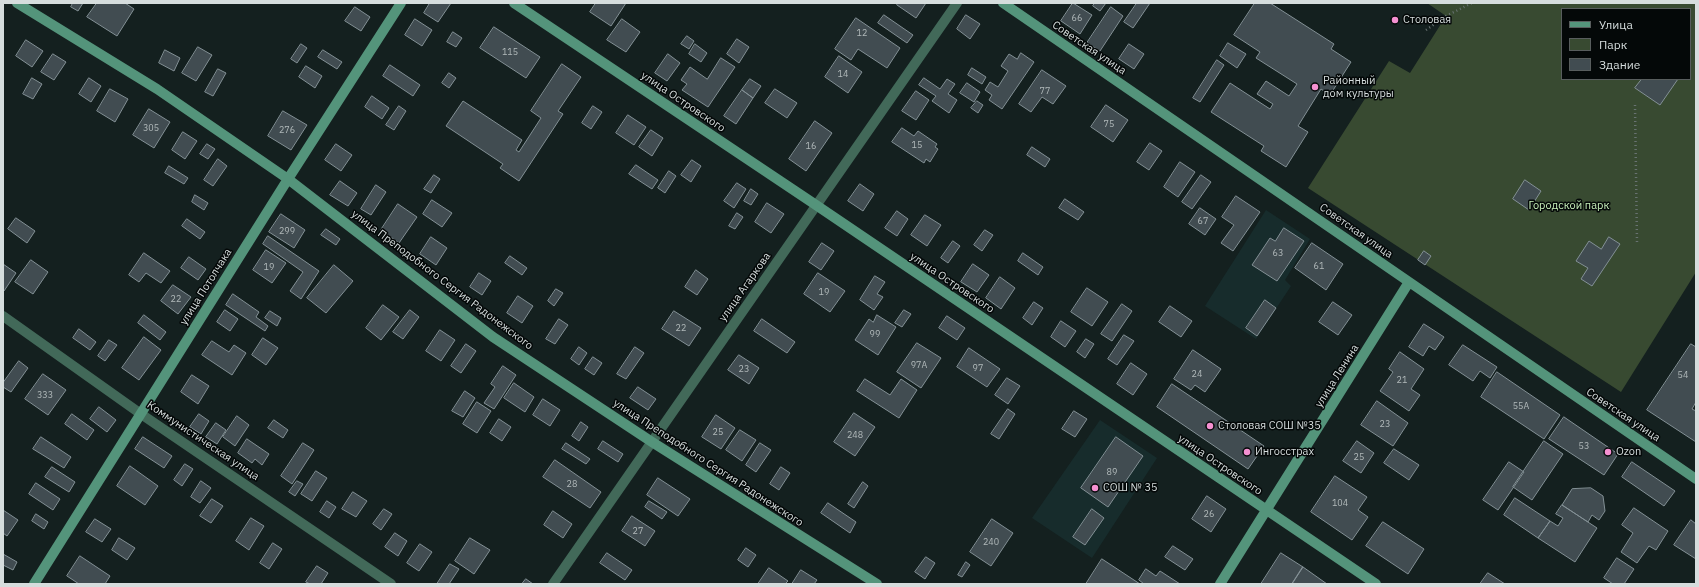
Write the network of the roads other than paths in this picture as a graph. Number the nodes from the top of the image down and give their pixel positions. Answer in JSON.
{"nodes":[{"id":1,"x":17,"y":3,"type":"edge"},
{"id":2,"x":401,"y":3,"type":"edge"},
{"id":3,"x":514,"y":3,"type":"edge"},
{"id":4,"x":956,"y":3,"type":"edge"},
{"id":5,"x":1003,"y":3,"type":"edge"},
{"id":6,"x":288,"y":179,"type":"junction"},
{"id":7,"x":816,"y":205,"type":"junction"},
{"id":8,"x":1409,"y":282,"type":"junction"},
{"id":9,"x":3,"y":316,"type":"edge"},
{"id":10,"x":141,"y":414,"type":"junction"},
{"id":11,"x":652,"y":442,"type":"junction"},
{"id":12,"x":1696,"y":479,"type":"edge"},
{"id":13,"x":1267,"y":511,"type":"junction"},
{"id":14,"x":34,"y":584,"type":"edge"},
{"id":15,"x":391,"y":584,"type":"edge"},
{"id":16,"x":554,"y":584,"type":"edge"},
{"id":17,"x":877,"y":584,"type":"edge"},
{"id":18,"x":1220,"y":584,"type":"edge"},
{"id":19,"x":1376,"y":584,"type":"edge"}],
"edges":[{"from":1,"to":6,"type":"street","name":"улица Преподобного Сергия Радонежского"},
{"from":2,"to":6,"type":"street","name":"улица Потолчака"},
{"from":3,"to":7,"type":"street","name":"улица Островского"},
{"from":4,"to":7,"type":"street","name":"улица Агаркова"},
{"from":5,"to":8,"type":"street","name":"Советская улица"},
{"from":6,"to":10,"type":"street","name":"улица Потолчака"},
{"from":6,"to":11,"type":"street","name":"улица Преподобного Сергия Радонежского"},
{"from":7,"to":11,"type":"street","name":"улица Агаркова"},
{"from":7,"to":13,"type":"street","name":"улица Островского"},
{"from":8,"to":12,"type":"street","name":"Советская улица"},
{"from":8,"to":13,"type":"street","name":"улица Ленина"},
{"from":9,"to":10,"type":"street","name":"Коммунистическая улица"},
{"from":10,"to":14,"type":"street","name":"улица Потолчака"},
{"from":10,"to":15,"type":"street","name":"Коммунистическая улица"},
{"from":11,"to":16,"type":"street","name":"улица Агаркова"},
{"from":11,"to":17,"type":"street","name":"улица Преподобного Сергия Радонежского"},
{"from":13,"to":18,"type":"street","name":"улица Ленина"},
{"from":13,"to":19,"type":"street","name":"улица Островского"}]}
